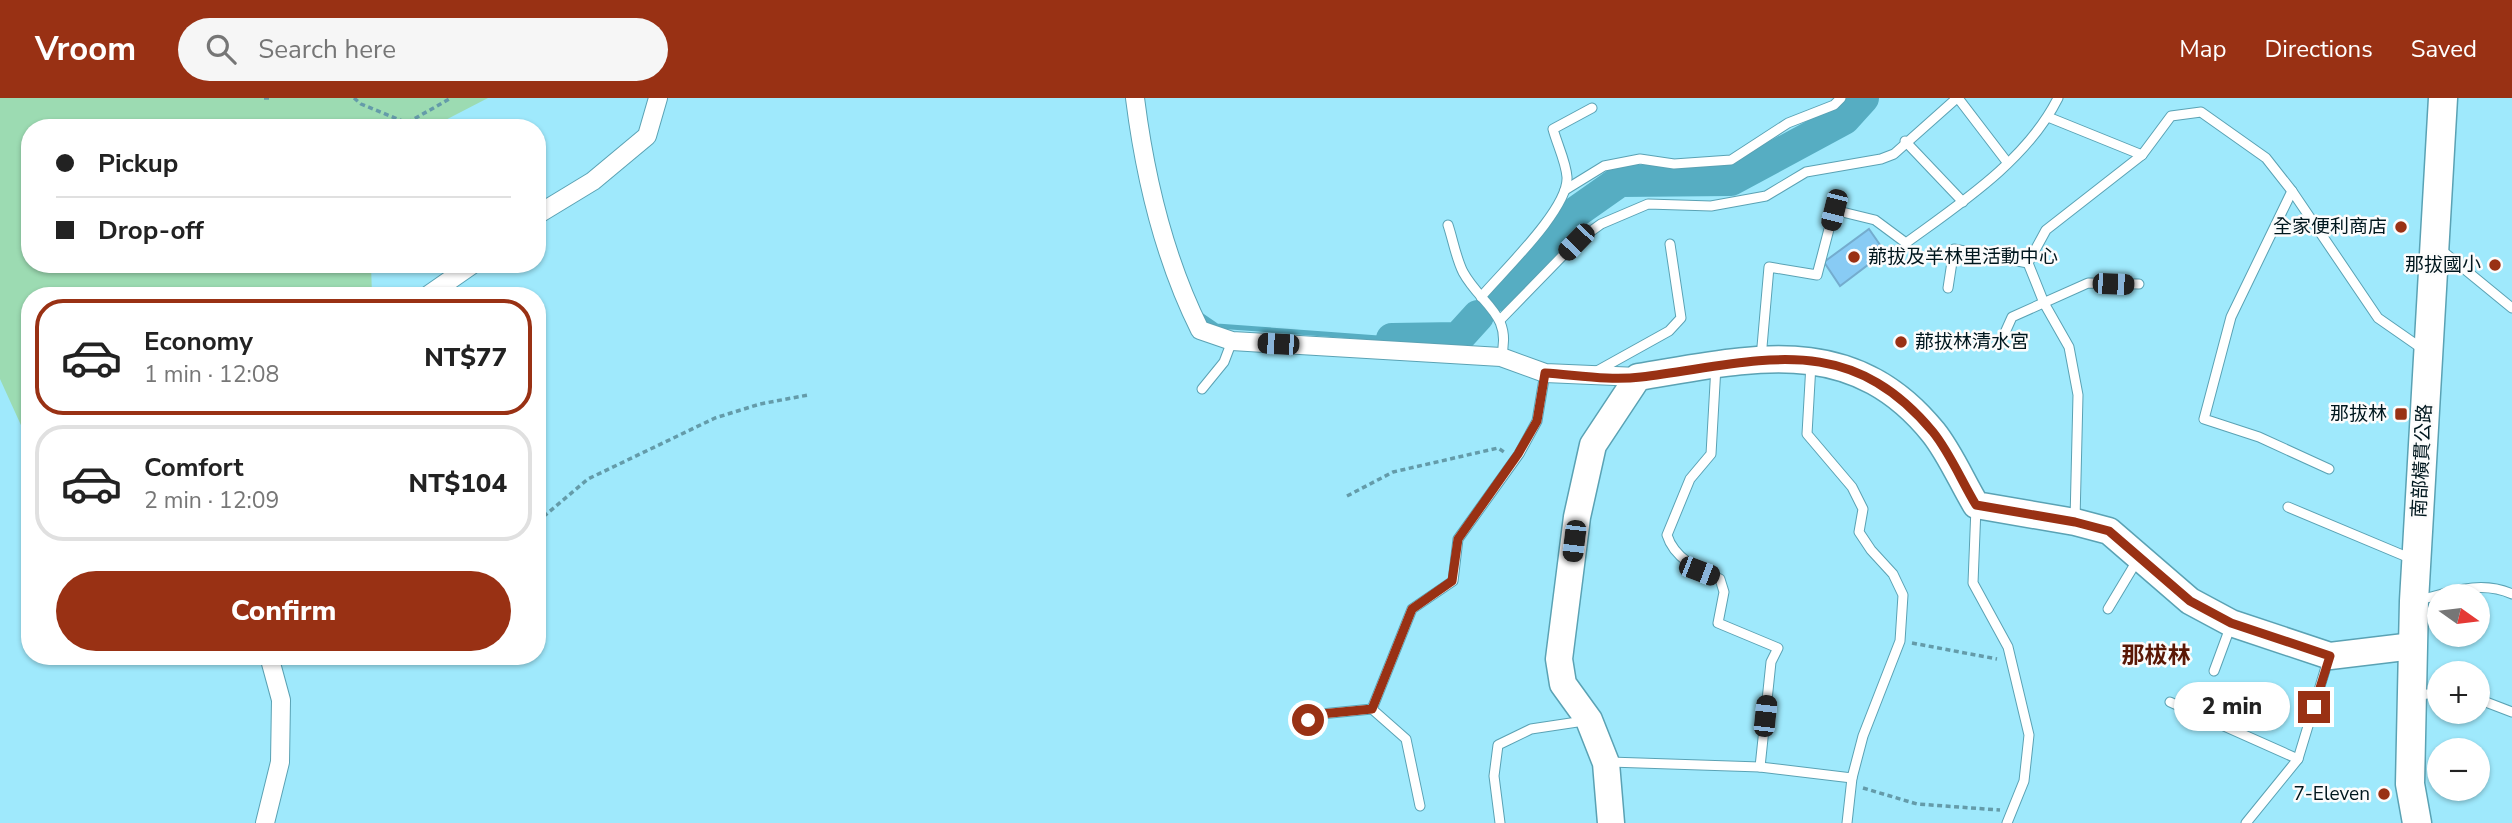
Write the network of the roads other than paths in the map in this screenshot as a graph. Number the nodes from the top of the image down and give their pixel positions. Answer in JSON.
{"nodes":[{"id":1,"x":658,"y":98,"type":"edge"},
{"id":2,"x":1135,"y":98,"type":"edge"},
{"id":3,"x":1841,"y":98,"type":"edge"},
{"id":4,"x":1957,"y":98,"type":"edge"},
{"id":5,"x":2058,"y":98,"type":"edge"},
{"id":6,"x":2443,"y":98,"type":"edge"},
{"id":7,"x":1592,"y":108,"type":"dead end"},
{"id":8,"x":2048,"y":117,"type":"junction"},
{"id":9,"x":1905,"y":141,"type":"junction"},
{"id":10,"x":2142,"y":155,"type":"junction"},
{"id":11,"x":2007,"y":162,"type":"junction"},
{"id":12,"x":1565,"y":190,"type":"junction"},
{"id":13,"x":2292,"y":191,"type":"junction"},
{"id":14,"x":1963,"y":202,"type":"junction"},
{"id":15,"x":546,"y":210,"type":"edge"},
{"id":16,"x":1448,"y":225,"type":"dead end"},
{"id":17,"x":1670,"y":244,"type":"dead end"},
{"id":18,"x":2434,"y":244,"type":"junction"},
{"id":19,"x":2028,"y":263,"type":"junction"},
{"id":20,"x":460,"y":273,"type":"edge"},
{"id":21,"x":2139,"y":284,"type":"dead end"},
{"id":22,"x":440,"y":287,"type":"edge"},
{"id":23,"x":1948,"y":288,"type":"dead end"},
{"id":24,"x":1481,"y":297,"type":"junction"},
{"id":25,"x":2044,"y":303,"type":"junction"},
{"id":26,"x":2512,"y":308,"type":"edge"},
{"id":27,"x":1501,"y":319,"type":"junction"},
{"id":28,"x":1232,"y":341,"type":"junction"},
{"id":29,"x":1999,"y":346,"type":"dead end"},
{"id":30,"x":2428,"y":353,"type":"junction"},
{"id":31,"x":1501,"y":357,"type":"junction"},
{"id":32,"x":1811,"y":359,"type":"junction"},
{"id":33,"x":1761,"y":360,"type":"junction"},
{"id":34,"x":1716,"y":364,"type":"junction"},
{"id":35,"x":1545,"y":373,"type":"junction"},
{"id":36,"x":1589,"y":376,"type":"junction"},
{"id":37,"x":1638,"y":377,"type":"junction"},
{"id":38,"x":1202,"y":389,"type":"dead end"},
{"id":39,"x":2329,"y":469,"type":"dead end"},
{"id":40,"x":1976,"y":505,"type":"junction"},
{"id":41,"x":2288,"y":507,"type":"dead end"},
{"id":42,"x":2075,"y":522,"type":"junction"},
{"id":43,"x":2140,"y":555,"type":"junction"},
{"id":44,"x":2417,"y":561,"type":"junction"},
{"id":45,"x":2512,"y":594,"type":"edge"},
{"id":46,"x":2414,"y":601,"type":"junction"},
{"id":47,"x":2108,"y":608,"type":"dead end"},
{"id":48,"x":2231,"y":623,"type":"junction"},
{"id":49,"x":2413,"y":646,"type":"junction"},
{"id":50,"x":2330,"y":656,"type":"junction"},
{"id":51,"x":272,"y":665,"type":"edge"},
{"id":52,"x":2214,"y":671,"type":"dead end"},
{"id":53,"x":2427,"y":694,"type":"edge"},
{"id":54,"x":2411,"y":696,"type":"junction"},
{"id":55,"x":2170,"y":702,"type":"dead end"},
{"id":56,"x":2490,"y":704,"type":"edge"},
{"id":57,"x":1372,"y":709,"type":"junction"},
{"id":58,"x":2512,"y":712,"type":"edge"},
{"id":59,"x":1590,"y":720,"type":"junction"},
{"id":60,"x":1295,"y":726,"type":"dead end"},
{"id":61,"x":2298,"y":759,"type":"junction"},
{"id":62,"x":1606,"y":763,"type":"junction"},
{"id":63,"x":1759,"y":767,"type":"junction"},
{"id":64,"x":1852,"y":781,"type":"junction"},
{"id":65,"x":1420,"y":806,"type":"dead end"},
{"id":66,"x":265,"y":823,"type":"edge"},
{"id":67,"x":1500,"y":823,"type":"edge"},
{"id":68,"x":1611,"y":823,"type":"edge"},
{"id":69,"x":1847,"y":823,"type":"edge"},
{"id":70,"x":2007,"y":823,"type":"edge"},
{"id":71,"x":2246,"y":823,"type":"edge"},
{"id":72,"x":2417,"y":823,"type":"edge"}],
"edges":[{"from":1,"to":15,"type":"street"},
{"from":2,"to":28,"type":"street"},
{"from":3,"to":12,"type":"lane"},
{"from":4,"to":9,"type":"lane"},
{"from":4,"to":11,"type":"lane"},
{"from":5,"to":8,"type":"lane"},
{"from":6,"to":18,"type":"main road","name":"南部橫貫公路"},
{"from":7,"to":12,"type":"lane"},
{"from":8,"to":10,"type":"lane"},
{"from":8,"to":11,"type":"lane"},
{"from":9,"to":14,"type":"lane"},
{"from":9,"to":27,"type":"lane"},
{"from":10,"to":13,"type":"lane"},
{"from":10,"to":19,"type":"lane"},
{"from":11,"to":14,"type":"lane"},
{"from":12,"to":24,"type":"lane"},
{"from":13,"to":30,"type":"lane"},
{"from":13,"to":39,"type":"lane"},
{"from":14,"to":33,"type":"lane"},
{"from":16,"to":24,"type":"lane"},
{"from":17,"to":36,"type":"lane"},
{"from":18,"to":26,"type":"lane"},
{"from":18,"to":30,"type":"main road","name":"南部橫貫公路"},
{"from":19,"to":23,"type":"lane"},
{"from":19,"to":25,"type":"lane"},
{"from":20,"to":22,"type":"street"},
{"from":21,"to":25,"type":"lane"},
{"from":24,"to":27,"type":"lane"},
{"from":25,"to":29,"type":"lane"},
{"from":25,"to":42,"type":"lane"},
{"from":27,"to":31,"type":"lane"},
{"from":28,"to":31,"type":"street"},
{"from":28,"to":38,"type":"lane"},
{"from":30,"to":44,"type":"main road","name":"南部橫貫公路"},
{"from":31,"to":35,"type":"street"},
{"from":32,"to":33,"type":"street"},
{"from":32,"to":40,"type":"street"},
{"from":32,"to":64,"type":"lane"},
{"from":33,"to":34,"type":"street"},
{"from":34,"to":37,"type":"street"},
{"from":34,"to":63,"type":"lane"},
{"from":35,"to":36,"type":"street"},
{"from":35,"to":57,"type":"lane"},
{"from":36,"to":37,"type":"street"},
{"from":37,"to":59,"type":"street"},
{"from":40,"to":42,"type":"street"},
{"from":40,"to":70,"type":"lane"},
{"from":41,"to":44,"type":"lane"},
{"from":42,"to":43,"type":"street"},
{"from":43,"to":47,"type":"lane"},
{"from":43,"to":48,"type":"street"},
{"from":44,"to":46,"type":"main road","name":"南部橫貫公路"},
{"from":45,"to":46,"type":"lane"},
{"from":46,"to":49,"type":"main road","name":"南部橫貫公路"},
{"from":48,"to":50,"type":"street"},
{"from":48,"to":52,"type":"lane"},
{"from":49,"to":50,"type":"street"},
{"from":49,"to":54,"type":"main road","name":"南部橫貫公路"},
{"from":50,"to":61,"type":"lane"},
{"from":51,"to":66,"type":"street"},
{"from":53,"to":54,"type":"lane"},
{"from":54,"to":72,"type":"main road","name":"南部橫貫公路"},
{"from":55,"to":61,"type":"lane"},
{"from":56,"to":58,"type":"lane"},
{"from":57,"to":60,"type":"lane"},
{"from":57,"to":65,"type":"lane"},
{"from":59,"to":62,"type":"street"},
{"from":59,"to":67,"type":"lane"},
{"from":61,"to":71,"type":"lane"},
{"from":62,"to":63,"type":"lane"},
{"from":62,"to":68,"type":"street"},
{"from":63,"to":64,"type":"lane"},
{"from":64,"to":69,"type":"lane"}]}
